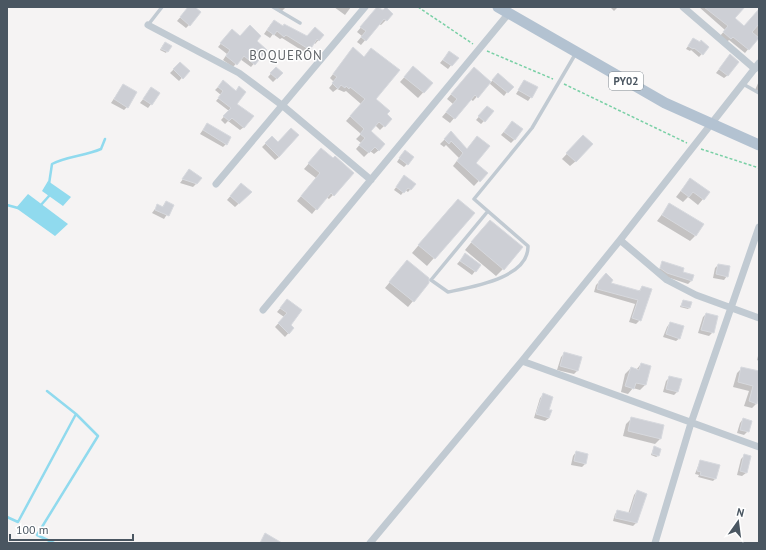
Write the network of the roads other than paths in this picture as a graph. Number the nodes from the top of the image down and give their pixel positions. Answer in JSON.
{"nodes":[{"id":1,"x":162,"y":7,"type":"edge"},
{"id":2,"x":273,"y":7,"type":"edge"},
{"id":3,"x":365,"y":7,"type":"edge"},
{"id":4,"x":498,"y":7,"type":"edge"},
{"id":5,"x":683,"y":7,"type":"edge"},
{"id":6,"x":509,"y":14,"type":"junction"},
{"id":7,"x":300,"y":23,"type":"dead end"},
{"id":8,"x":148,"y":25,"type":"joint"},
{"id":9,"x":576,"y":52,"type":"junction"},
{"id":10,"x":757,"y":66,"type":"edge"},
{"id":11,"x":743,"y":84,"type":"junction"},
{"id":12,"x":759,"y":93,"type":"edge"},
{"id":13,"x":283,"y":106,"type":"junction"},
{"id":14,"x":711,"y":125,"type":"junction"},
{"id":15,"x":759,"y":145,"type":"edge"},
{"id":16,"x":371,"y":180,"type":"junction"},
{"id":17,"x":216,"y":184,"type":"dead end"},
{"id":18,"x":488,"y":211,"type":"junction"},
{"id":19,"x":759,"y":227,"type":"edge"},
{"id":20,"x":620,"y":240,"type":"junction"},
{"id":21,"x":730,"y":308,"type":"junction"},
{"id":22,"x":262,"y":310,"type":"dead end"},
{"id":23,"x":759,"y":318,"type":"edge"},
{"id":24,"x":522,"y":361,"type":"junction"},
{"id":25,"x":691,"y":422,"type":"junction"},
{"id":26,"x":759,"y":448,"type":"edge"},
{"id":27,"x":370,"y":543,"type":"edge"},
{"id":28,"x":655,"y":543,"type":"edge"}],
"edges":[{"from":1,"to":8,"type":"lane"},
{"from":2,"to":7,"type":"lane"},
{"from":3,"to":13,"type":"street"},
{"from":4,"to":6,"type":"main road","number":"PY02"},
{"from":5,"to":10,"type":"street"},
{"from":6,"to":9,"type":"main road","number":"PY02"},
{"from":6,"to":16,"type":"street"},
{"from":8,"to":13,"type":"street"},
{"from":9,"to":14,"type":"main road","number":"PY02"},
{"from":9,"to":18,"type":"lane"},
{"from":10,"to":11,"type":"street"},
{"from":11,"to":12,"type":"lane"},
{"from":11,"to":14,"type":"street"},
{"from":13,"to":16,"type":"street"},
{"from":13,"to":17,"type":"street"},
{"from":14,"to":15,"type":"main road","number":"PY02"},
{"from":14,"to":20,"type":"street"},
{"from":16,"to":22,"type":"street"},
{"from":18,"to":18,"type":"lane"},
{"from":19,"to":21,"type":"street"},
{"from":20,"to":21,"type":"street"},
{"from":20,"to":24,"type":"street"},
{"from":21,"to":23,"type":"street"},
{"from":21,"to":25,"type":"street"},
{"from":24,"to":25,"type":"street"},
{"from":24,"to":27,"type":"street"},
{"from":25,"to":26,"type":"street"},
{"from":25,"to":28,"type":"street"}]}
